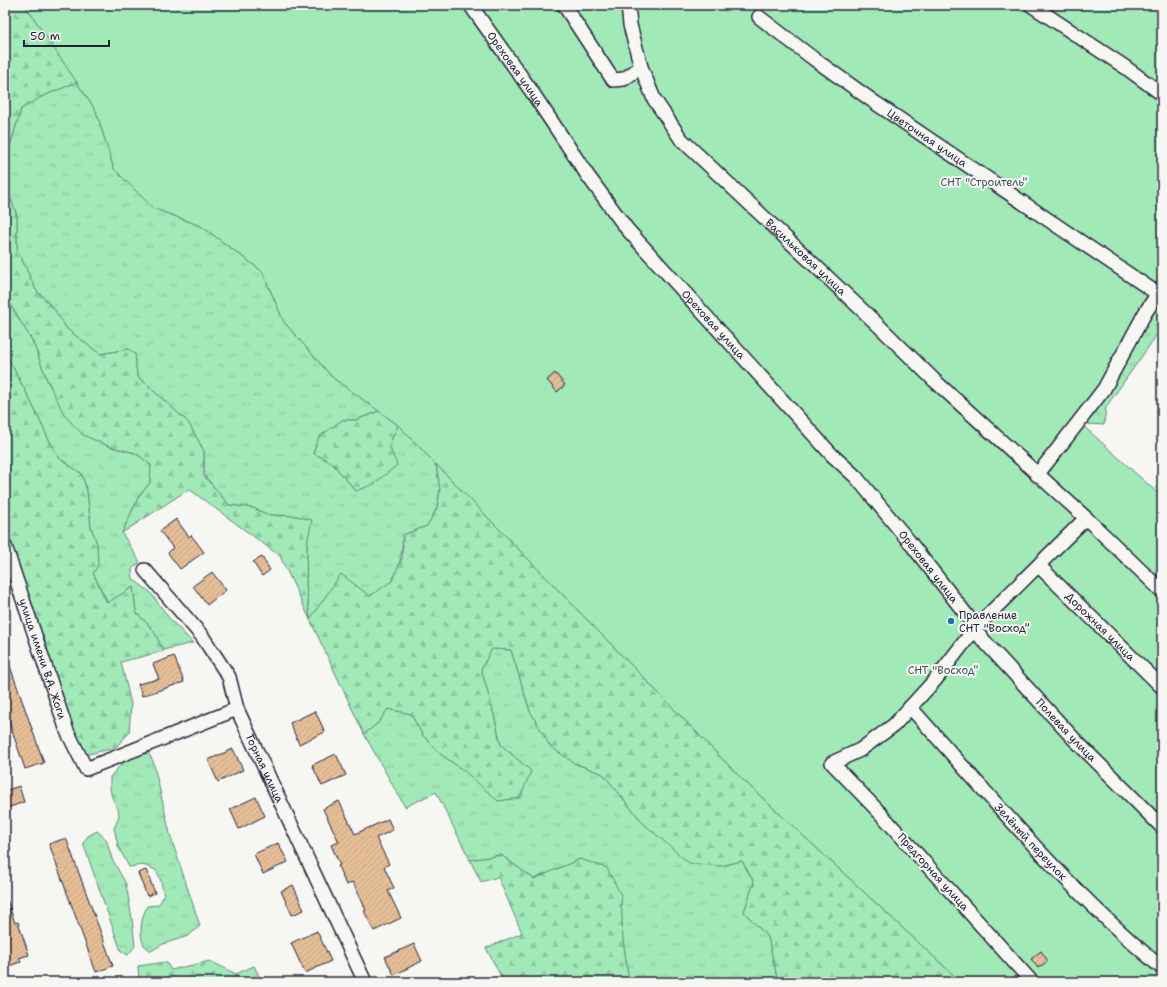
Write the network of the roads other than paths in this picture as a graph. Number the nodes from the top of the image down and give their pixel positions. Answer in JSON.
{"nodes":[{"id":1,"x":564,"y":5,"type":"edge"},
{"id":2,"x":628,"y":5,"type":"edge"},
{"id":3,"x":1032,"y":5,"type":"edge"},
{"id":4,"x":471,"y":6,"type":"dead end"},
{"id":5,"x":759,"y":16,"type":"dead end"},
{"id":6,"x":641,"y":67,"type":"junction"},
{"id":7,"x":1162,"y":94,"type":"edge"},
{"id":8,"x":1160,"y":290,"type":"edge"},
{"id":9,"x":1037,"y":475,"type":"junction"},
{"id":10,"x":1086,"y":518,"type":"junction"},
{"id":11,"x":5,"y":546,"type":"edge"},
{"id":12,"x":1039,"y":566,"type":"junction"},
{"id":13,"x":145,"y":570,"type":"dead end"},
{"id":14,"x":1162,"y":591,"type":"edge"},
{"id":15,"x":975,"y":629,"type":"junction"},
{"id":16,"x":1162,"y":687,"type":"edge"},
{"id":17,"x":910,"y":707,"type":"junction"},
{"id":18,"x":237,"y":708,"type":"junction"},
{"id":19,"x":1162,"y":827,"type":"edge"},
{"id":20,"x":1162,"y":968,"type":"edge"},
{"id":21,"x":365,"y":982,"type":"edge"},
{"id":22,"x":1032,"y":982,"type":"edge"}],
"edges":[{"from":1,"to":6,"type":"street"},
{"from":2,"to":6,"type":"street","name":"Васильковая улица"},
{"from":3,"to":7,"type":"street"},
{"from":4,"to":15,"type":"street","name":"Ореховая улица"},
{"from":5,"to":8,"type":"street","name":"Цветочная улица"},
{"from":6,"to":9,"type":"street","name":"Васильковая улица"},
{"from":8,"to":9,"type":"street"},
{"from":9,"to":10,"type":"street","name":"Васильковая улица"},
{"from":10,"to":12,"type":"street"},
{"from":10,"to":14,"type":"street","name":"Васильковая улица"},
{"from":11,"to":18,"type":"street","name":"улица имени В.А. Жоги"},
{"from":12,"to":15,"type":"street"},
{"from":12,"to":16,"type":"street","name":"Дорожная улица"},
{"from":13,"to":18,"type":"street","name":"Горная улица"},
{"from":15,"to":17,"type":"street"},
{"from":15,"to":19,"type":"street","name":"Полевая улица"},
{"from":17,"to":20,"type":"street","name":"Зелёный переулок"},
{"from":17,"to":22,"type":"street","name":"Предгорная улица"},
{"from":18,"to":21,"type":"street","name":"Горная улица"}]}
